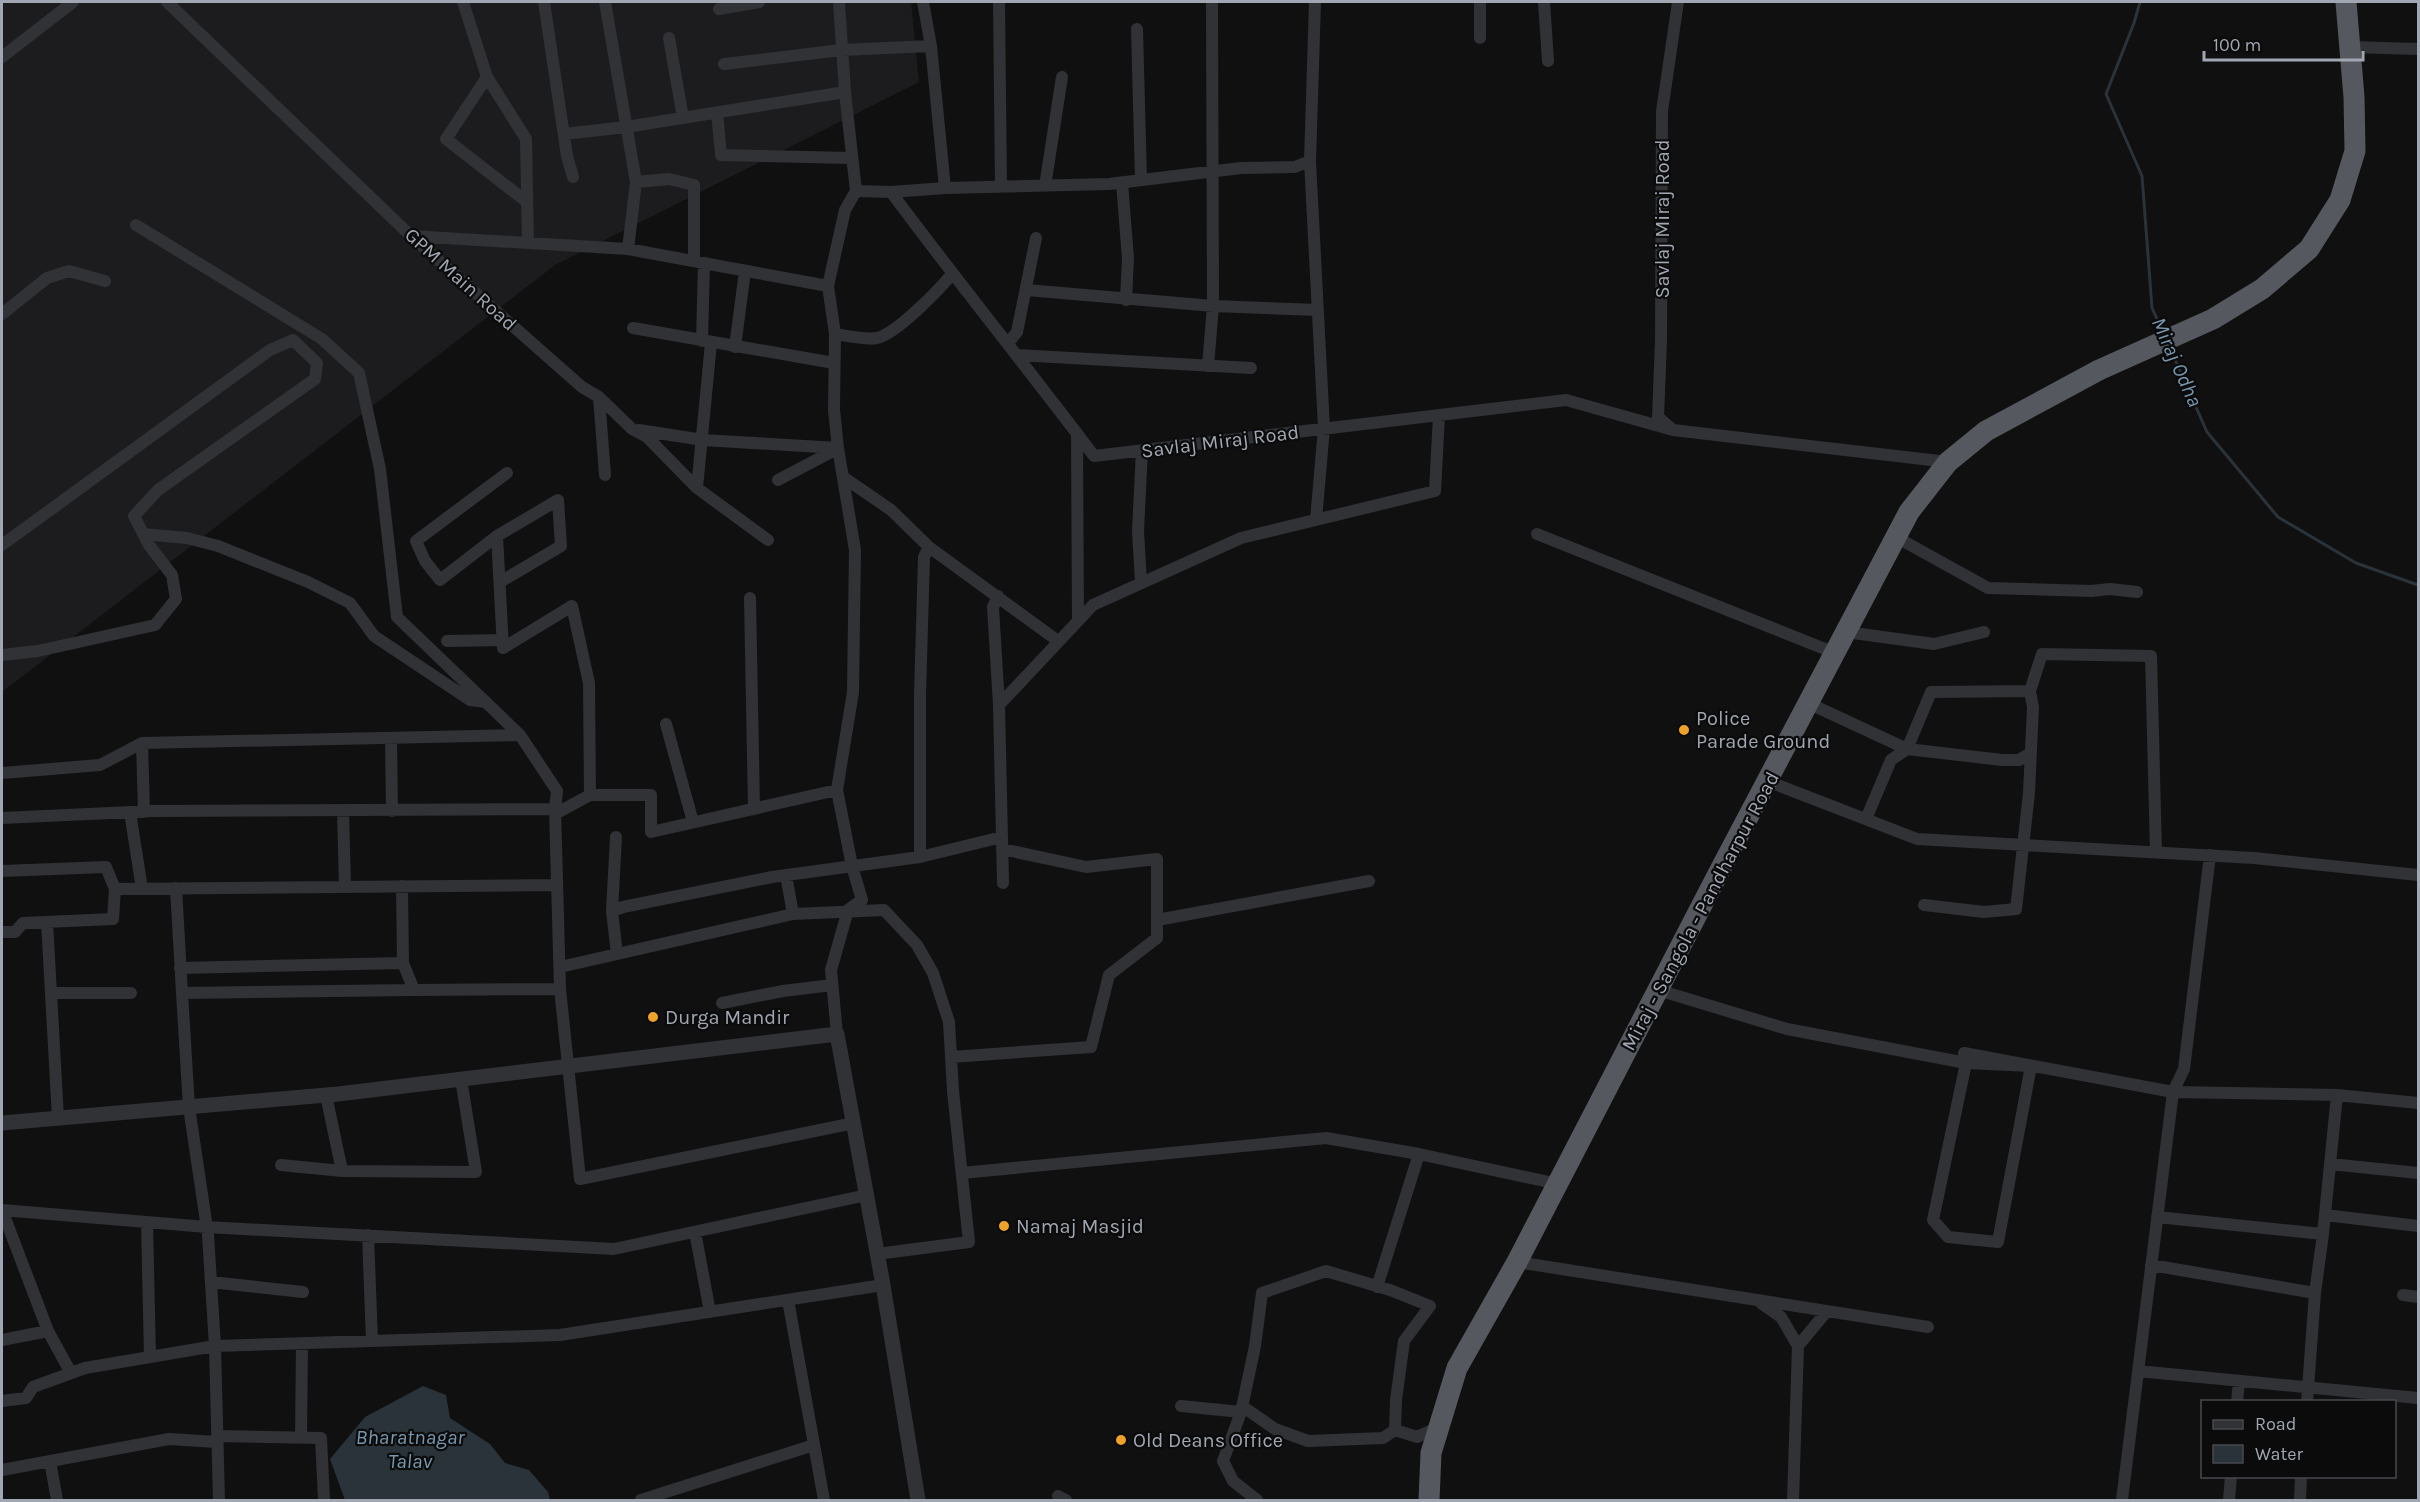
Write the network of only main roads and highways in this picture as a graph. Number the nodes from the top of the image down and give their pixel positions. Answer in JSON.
{"nodes":[{"id":1,"x":2346,"y":2,"type":"edge"},
{"id":2,"x":1429,"y":1500,"type":"edge"}],
"edges":[{"from":1,"to":2,"type":"highway","name":"Miraj - Sangola - Pandharpur Road"}]}
